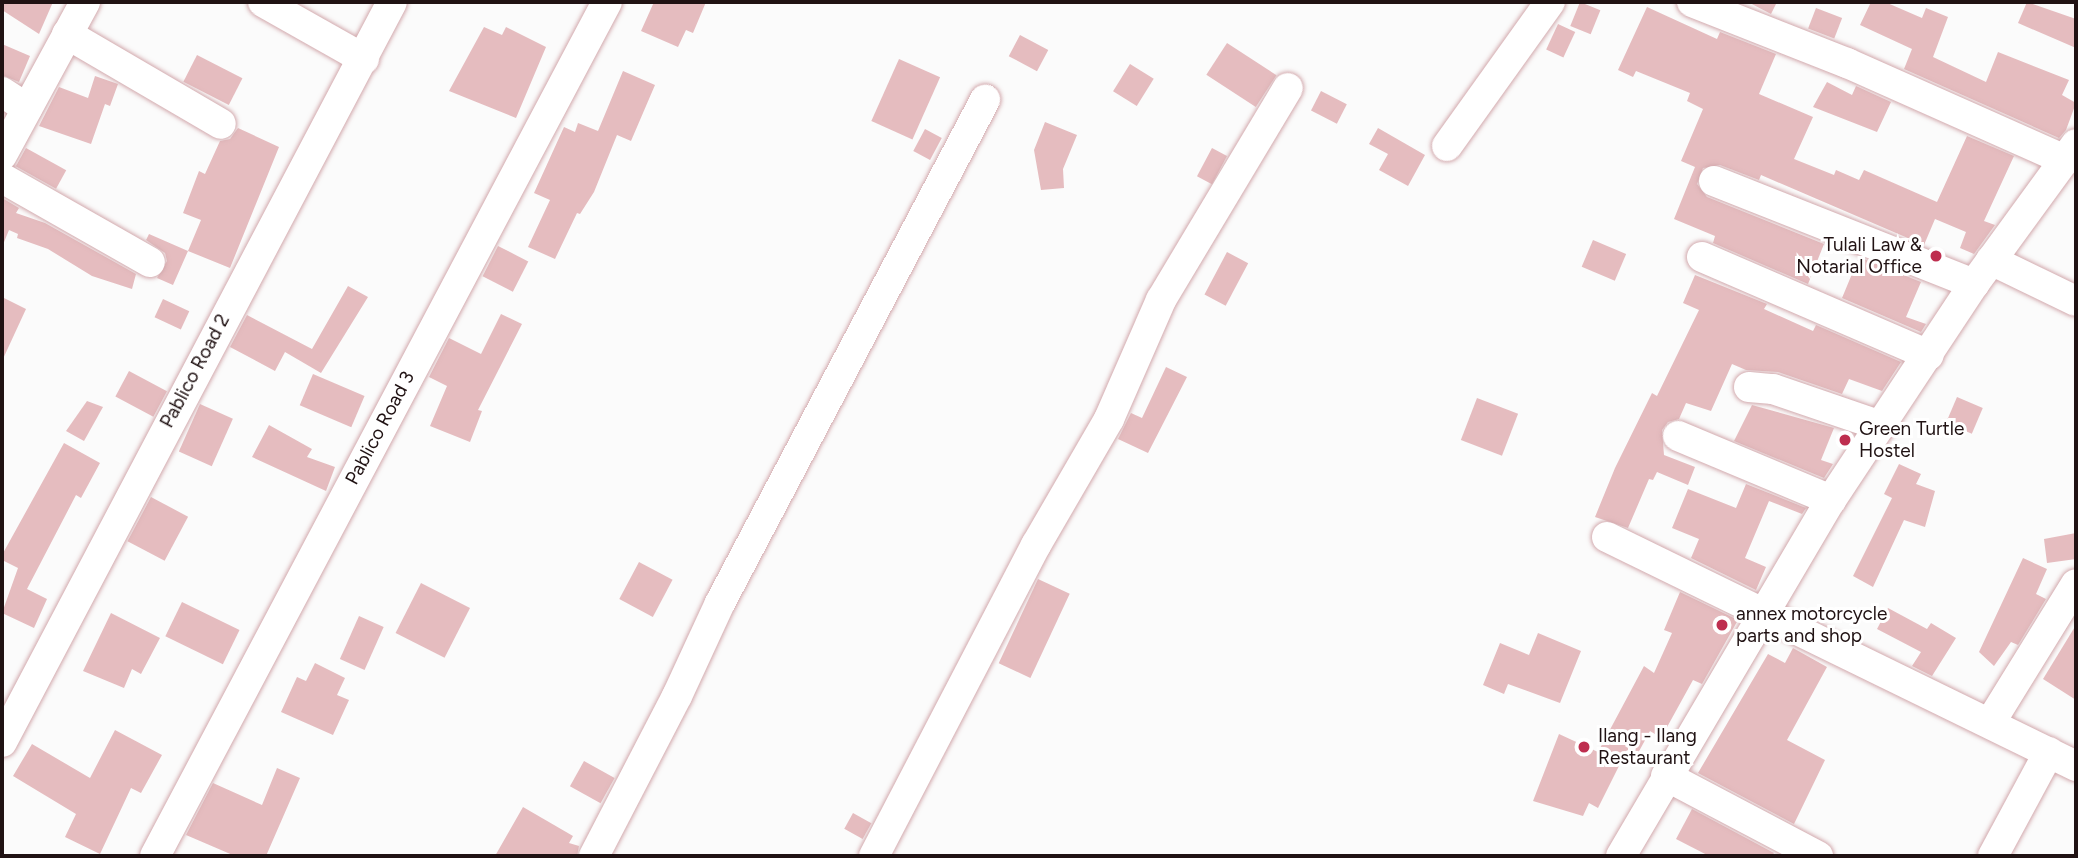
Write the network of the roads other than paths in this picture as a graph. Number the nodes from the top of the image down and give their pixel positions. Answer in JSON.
{"nodes":[{"id":1,"x":85,"y":2,"type":"edge"},
{"id":2,"x":263,"y":2,"type":"edge"},
{"id":3,"x":392,"y":2,"type":"edge"},
{"id":4,"x":607,"y":2,"type":"edge"},
{"id":5,"x":1550,"y":2,"type":"edge"},
{"id":6,"x":1692,"y":2,"type":"edge"},
{"id":7,"x":67,"y":34,"type":"junction"},
{"id":8,"x":363,"y":59,"type":"junction"},
{"id":9,"x":1288,"y":88,"type":"dead end"},
{"id":10,"x":2,"y":93,"type":"edge"},
{"id":11,"x":985,"y":100,"type":"dead end"},
{"id":12,"x":27,"y":108,"type":"junction"},
{"id":13,"x":221,"y":124,"type":"dead end"},
{"id":14,"x":1447,"y":146,"type":"dead end"},
{"id":15,"x":2071,"y":152,"type":"edge"},
{"id":16,"x":2,"y":155,"type":"edge"},
{"id":17,"x":2,"y":178,"type":"edge"},
{"id":18,"x":1714,"y":181,"type":"dead end"},
{"id":19,"x":1702,"y":257,"type":"dead end"},
{"id":20,"x":1991,"y":260,"type":"junction"},
{"id":21,"x":150,"y":262,"type":"dead end"},
{"id":22,"x":1974,"y":284,"type":"junction"},
{"id":23,"x":2076,"y":301,"type":"edge"},
{"id":24,"x":1929,"y":355,"type":"junction"},
{"id":25,"x":1749,"y":387,"type":"dead end"},
{"id":26,"x":1881,"y":426,"type":"junction"},
{"id":27,"x":1678,"y":436,"type":"dead end"},
{"id":28,"x":1831,"y":500,"type":"junction"},
{"id":29,"x":1607,"y":537,"type":"dead end"},
{"id":30,"x":2076,"y":584,"type":"edge"},
{"id":31,"x":1763,"y":610,"type":"junction"},
{"id":32,"x":1990,"y":723,"type":"junction"},
{"id":33,"x":2,"y":742,"type":"edge"},
{"id":34,"x":2049,"y":752,"type":"junction"},
{"id":35,"x":2076,"y":766,"type":"edge"},
{"id":36,"x":1666,"y":776,"type":"junction"},
{"id":37,"x":155,"y":856,"type":"edge"},
{"id":38,"x":594,"y":856,"type":"edge"},
{"id":39,"x":874,"y":856,"type":"edge"},
{"id":40,"x":1621,"y":856,"type":"edge"},
{"id":41,"x":1818,"y":856,"type":"edge"},
{"id":42,"x":1993,"y":856,"type":"edge"}],
"edges":[{"from":1,"to":7,"type":"street"},
{"from":2,"to":8,"type":"street"},
{"from":3,"to":8,"type":"street","name":"Pablico Road 2"},
{"from":4,"to":37,"type":"street","name":"Pablico Road 3"},
{"from":5,"to":14,"type":"street"},
{"from":6,"to":15,"type":"street"},
{"from":7,"to":12,"type":"street"},
{"from":7,"to":13,"type":"street"},
{"from":8,"to":33,"type":"street","name":"Pablico Road 2"},
{"from":9,"to":39,"type":"street"},
{"from":10,"to":12,"type":"street"},
{"from":11,"to":38,"type":"street"},
{"from":12,"to":16,"type":"street"},
{"from":15,"to":20,"type":"street"},
{"from":17,"to":21,"type":"street"},
{"from":18,"to":22,"type":"street"},
{"from":19,"to":24,"type":"street"},
{"from":20,"to":22,"type":"street"},
{"from":20,"to":23,"type":"street"},
{"from":22,"to":24,"type":"street"},
{"from":24,"to":26,"type":"street"},
{"from":25,"to":26,"type":"street"},
{"from":26,"to":28,"type":"street"},
{"from":27,"to":28,"type":"street"},
{"from":28,"to":31,"type":"street"},
{"from":29,"to":31,"type":"street"},
{"from":30,"to":32,"type":"street"},
{"from":31,"to":32,"type":"street"},
{"from":31,"to":36,"type":"street"},
{"from":32,"to":34,"type":"street"},
{"from":34,"to":35,"type":"street"},
{"from":34,"to":42,"type":"street"},
{"from":36,"to":40,"type":"street"},
{"from":36,"to":41,"type":"street"}]}
